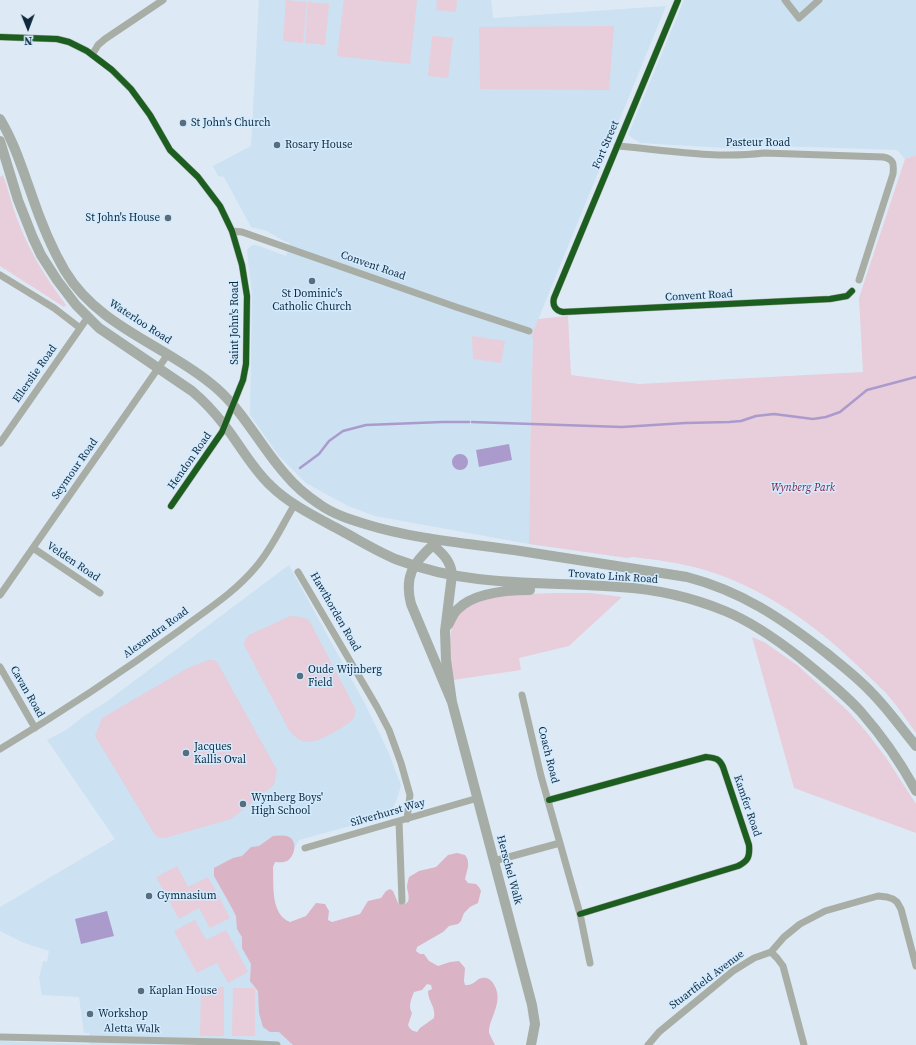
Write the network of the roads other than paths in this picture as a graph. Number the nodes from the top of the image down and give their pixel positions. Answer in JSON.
{"nodes":[{"id":1,"x":163,"y":0,"type":"edge"},
{"id":2,"x":678,"y":0,"type":"edge"},
{"id":3,"x":785,"y":0,"type":"edge"},
{"id":4,"x":819,"y":0,"type":"edge"},
{"id":5,"x":0,"y":37,"type":"edge"},
{"id":6,"x":92,"y":55,"type":"junction"},
{"id":7,"x":0,"y":119,"type":"edge"},
{"id":8,"x":0,"y":141,"type":"edge"},
{"id":9,"x":617,"y":146,"type":"junction"},
{"id":10,"x":232,"y":231,"type":"junction"},
{"id":11,"x":0,"y":275,"type":"edge"},
{"id":12,"x":858,"y":280,"type":"dead end"},
{"id":13,"x":852,"y":291,"type":"dead end"},
{"id":14,"x":554,"y":298,"type":"joint"},
{"id":15,"x":88,"y":317,"type":"junction"},
{"id":16,"x":80,"y":328,"type":"junction"},
{"id":17,"x":529,"y":331,"type":"dead end"},
{"id":18,"x":168,"y":354,"type":"junction"},
{"id":19,"x":159,"y":368,"type":"junction"},
{"id":20,"x":234,"y":406,"type":"junction"},
{"id":21,"x":225,"y":425,"type":"junction"},
{"id":22,"x":0,"y":443,"type":"edge"},
{"id":23,"x":302,"y":491,"type":"joint"},
{"id":24,"x":295,"y":504,"type":"junction"},
{"id":25,"x":171,"y":506,"type":"dead end"},
{"id":26,"x":355,"y":520,"type":"junction"},
{"id":27,"x":432,"y":544,"type":"junction"},
{"id":28,"x":484,"y":546,"type":"junction"},
{"id":29,"x":33,"y":548,"type":"junction"},
{"id":30,"x":414,"y":566,"type":"junction"},
{"id":31,"x":298,"y":572,"type":"dead end"},
{"id":32,"x":452,"y":575,"type":"junction"},
{"id":33,"x":563,"y":585,"type":"junction"},
{"id":34,"x":100,"y":593,"type":"dead end"},
{"id":35,"x":0,"y":595,"type":"edge"},
{"id":36,"x":445,"y":631,"type":"junction"},
{"id":37,"x":0,"y":668,"type":"edge"},
{"id":38,"x":522,"y":695,"type":"dead end"},
{"id":39,"x":452,"y":702,"type":"junction"},
{"id":40,"x":35,"y":728,"type":"junction"},
{"id":41,"x":916,"y":746,"type":"edge"},
{"id":42,"x":0,"y":749,"type":"edge"},
{"id":43,"x":915,"y":788,"type":"edge"},
{"id":44,"x":478,"y":798,"type":"junction"},
{"id":45,"x":549,"y":800,"type":"junction"},
{"id":46,"x":408,"y":819,"type":"junction"},
{"id":47,"x":399,"y":821,"type":"junction"},
{"id":48,"x":560,"y":843,"type":"junction"},
{"id":49,"x":305,"y":848,"type":"dead end"},
{"id":50,"x":494,"y":861,"type":"junction"},
{"id":51,"x":402,"y":901,"type":"dead end"},
{"id":52,"x":580,"y":914,"type":"junction"},
{"id":53,"x":771,"y":952,"type":"junction"},
{"id":54,"x":590,"y":964,"type":"dead end"},
{"id":55,"x":916,"y":966,"type":"edge"},
{"id":56,"x":0,"y":1037,"type":"edge"},
{"id":57,"x":277,"y":1045,"type":"edge"},
{"id":58,"x":531,"y":1045,"type":"edge"},
{"id":59,"x":648,"y":1045,"type":"edge"},
{"id":60,"x":804,"y":1045,"type":"edge"}],
"edges":[{"from":1,"to":6,"type":"street"},
{"from":2,"to":9,"type":"street","name":"Fort Street"},
{"from":3,"to":4,"type":"street"},
{"from":5,"to":6,"type":"street","name":"Saint John's Road"},
{"from":6,"to":10,"type":"street","name":"Saint John's Road"},
{"from":7,"to":18,"type":"main road","name":"Waterloo Road"},
{"from":8,"to":15,"type":"main road"},
{"from":9,"to":12,"type":"street","name":"Pasteur Road"},
{"from":9,"to":14,"type":"street","name":"Fort Street"},
{"from":10,"to":17,"type":"street","name":"Convent Road"},
{"from":10,"to":20,"type":"street","name":"Saint John's Road"},
{"from":11,"to":16,"type":"street"},
{"from":13,"to":14,"type":"street","name":"Convent Road"},
{"from":15,"to":16,"type":"street","name":"Ellerslie Road"},
{"from":15,"to":19,"type":"main road"},
{"from":16,"to":22,"type":"street","name":"Ellerslie Road"},
{"from":18,"to":19,"type":"street","name":"Seymour Road"},
{"from":18,"to":20,"type":"main road","name":"Waterloo Road"},
{"from":19,"to":21,"type":"main road"},
{"from":19,"to":29,"type":"street","name":"Seymour Road"},
{"from":20,"to":21,"type":"street","name":"Saint John's Road"},
{"from":20,"to":23,"type":"main road","name":"Waterloo Road"},
{"from":21,"to":24,"type":"main road"},
{"from":21,"to":25,"type":"street","name":"Hendon Road"},
{"from":23,"to":26,"type":"main road","name":"Trovato Link Road"},
{"from":24,"to":30,"type":"main road","name":"Trovato Link Road"},
{"from":24,"to":40,"type":"street","name":"Alexandra Road"},
{"from":26,"to":27,"type":"main road"},
{"from":26,"to":28,"type":"main road","name":"Trovato Link Road"},
{"from":27,"to":28,"type":"main road"},
{"from":27,"to":30,"type":"main road"},
{"from":27,"to":32,"type":"main road"},
{"from":28,"to":41,"type":"main road","name":"Trovato Link Road"},
{"from":29,"to":34,"type":"street","name":"Velden Road"},
{"from":29,"to":35,"type":"street","name":"Seymour Road"},
{"from":30,"to":32,"type":"main road","name":"Trovato Link Road"},
{"from":30,"to":39,"type":"main road","name":"Herschel Walk"},
{"from":31,"to":46,"type":"street","name":"Hawthorden Road"},
{"from":32,"to":33,"type":"main road","name":"Trovato Link Road"},
{"from":32,"to":36,"type":"main road","name":"Herschel Walk"},
{"from":33,"to":36,"type":"main road"},
{"from":33,"to":43,"type":"main road","name":"Trovato Link Road"},
{"from":36,"to":39,"type":"main road","name":"Herschel Walk"},
{"from":37,"to":40,"type":"street","name":"Cavan Road"},
{"from":38,"to":45,"type":"street","name":"Coach Road"},
{"from":39,"to":44,"type":"main road","name":"Herschel Walk"},
{"from":40,"to":42,"type":"street","name":"Alexandra Road"},
{"from":44,"to":46,"type":"street","name":"Silverhurst Way"},
{"from":44,"to":50,"type":"main road","name":"Herschel Walk"},
{"from":45,"to":48,"type":"street","name":"Coach Road"},
{"from":45,"to":52,"type":"street","name":"Kamfer Road"},
{"from":46,"to":47,"type":"street","name":"Silverhurst Way"},
{"from":47,"to":49,"type":"street","name":"Silverhurst Way"},
{"from":47,"to":51,"type":"street"},
{"from":48,"to":50,"type":"street"},
{"from":48,"to":52,"type":"street","name":"Coach Road"},
{"from":50,"to":58,"type":"main road","name":"Herschel Walk"},
{"from":52,"to":54,"type":"street","name":"Coach Road"},
{"from":53,"to":55,"type":"street","name":"Stuartfield Avenue"},
{"from":53,"to":59,"type":"street","name":"Stuartfield Avenue"},
{"from":53,"to":60,"type":"street"},
{"from":56,"to":57,"type":"street","name":"Aletta Walk"}]}
